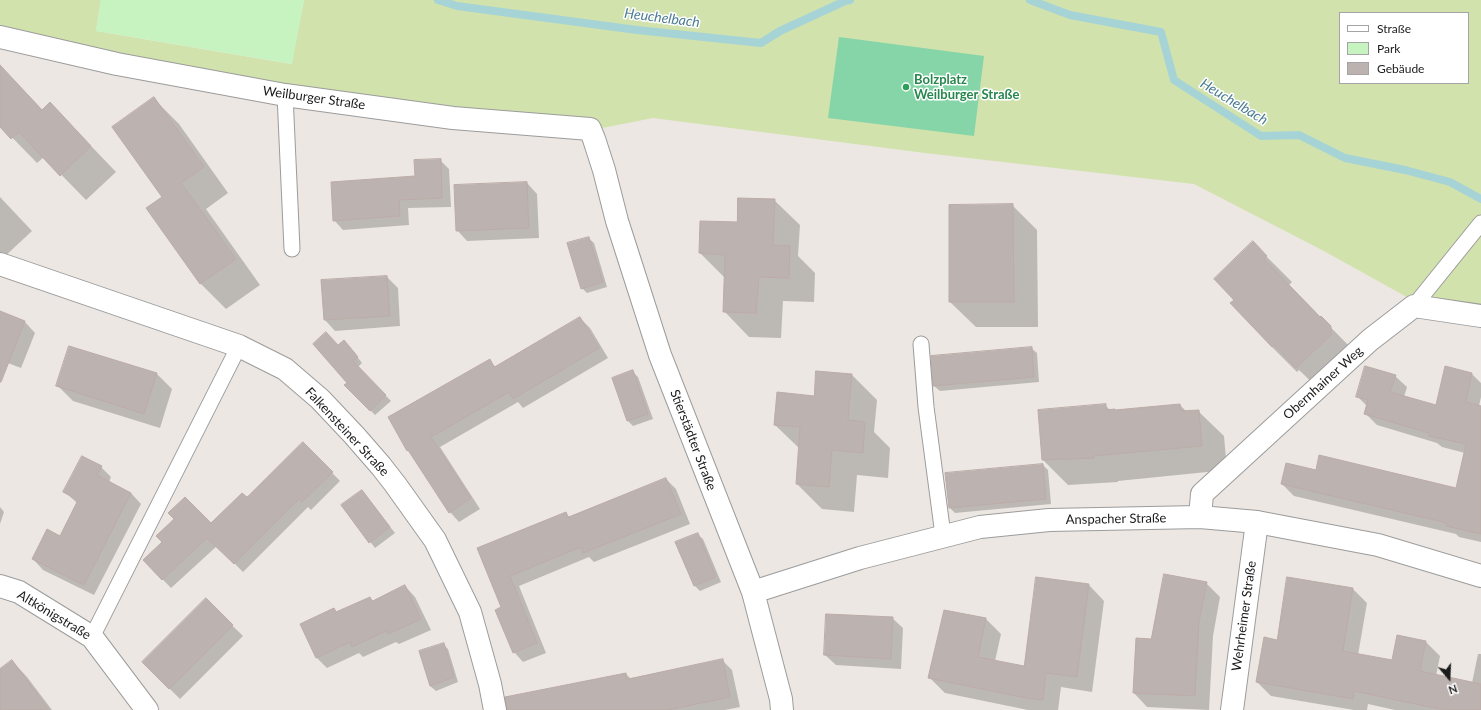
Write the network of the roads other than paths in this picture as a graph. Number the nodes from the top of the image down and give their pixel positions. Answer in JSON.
{"nodes":[{"id":1,"x":0,"y":37,"type":"edge"},
{"id":2,"x":285,"y":95,"type":"junction"},
{"id":3,"x":604,"y":170,"type":"joint"},
{"id":4,"x":1481,"y":223,"type":"edge"},
{"id":5,"x":292,"y":249,"type":"dead end"},
{"id":6,"x":0,"y":264,"type":"edge"},
{"id":7,"x":1414,"y":306,"type":"junction"},
{"id":8,"x":1481,"y":316,"type":"edge"},
{"id":9,"x":921,"y":344,"type":"dead end"},
{"id":10,"x":239,"y":346,"type":"junction"},
{"id":11,"x":1200,"y":517,"type":"junction"},
{"id":12,"x":1257,"y":522,"type":"junction"},
{"id":13,"x":943,"y":535,"type":"junction"},
{"id":14,"x":1481,"y":576,"type":"edge"},
{"id":15,"x":0,"y":586,"type":"edge"},
{"id":16,"x":753,"y":592,"type":"junction"},
{"id":17,"x":92,"y":637,"type":"junction"},
{"id":18,"x":147,"y":710,"type":"edge"},
{"id":19,"x":495,"y":710,"type":"edge"},
{"id":20,"x":782,"y":710,"type":"edge"},
{"id":21,"x":1232,"y":710,"type":"edge"}],
"edges":[{"from":1,"to":2,"type":"street","name":"Weilburger Straße"},
{"from":2,"to":3,"type":"street","name":"Weilburger Straße"},
{"from":2,"to":5,"type":"lane"},
{"from":3,"to":16,"type":"street","name":"Stierstädter Straße"},
{"from":4,"to":7,"type":"lane"},
{"from":6,"to":10,"type":"street","name":"Falkensteiner Straße"},
{"from":7,"to":8,"type":"street"},
{"from":7,"to":11,"type":"street","name":"Obernhainer Weg"},
{"from":9,"to":13,"type":"lane"},
{"from":10,"to":17,"type":"lane"},
{"from":10,"to":19,"type":"street","name":"Falkensteiner Straße"},
{"from":11,"to":12,"type":"street","name":"Anspacher Straße"},
{"from":11,"to":13,"type":"street","name":"Anspacher Straße"},
{"from":12,"to":14,"type":"street","name":"Anspacher Straße"},
{"from":12,"to":21,"type":"street","name":"Wehrheimer Straße"},
{"from":13,"to":16,"type":"street","name":"Anspacher Straße"},
{"from":15,"to":17,"type":"street","name":"Altkönigstraße"},
{"from":16,"to":20,"type":"street","name":"Stierstädter Straße"},
{"from":17,"to":18,"type":"street","name":"Altkönigstraße"}]}
